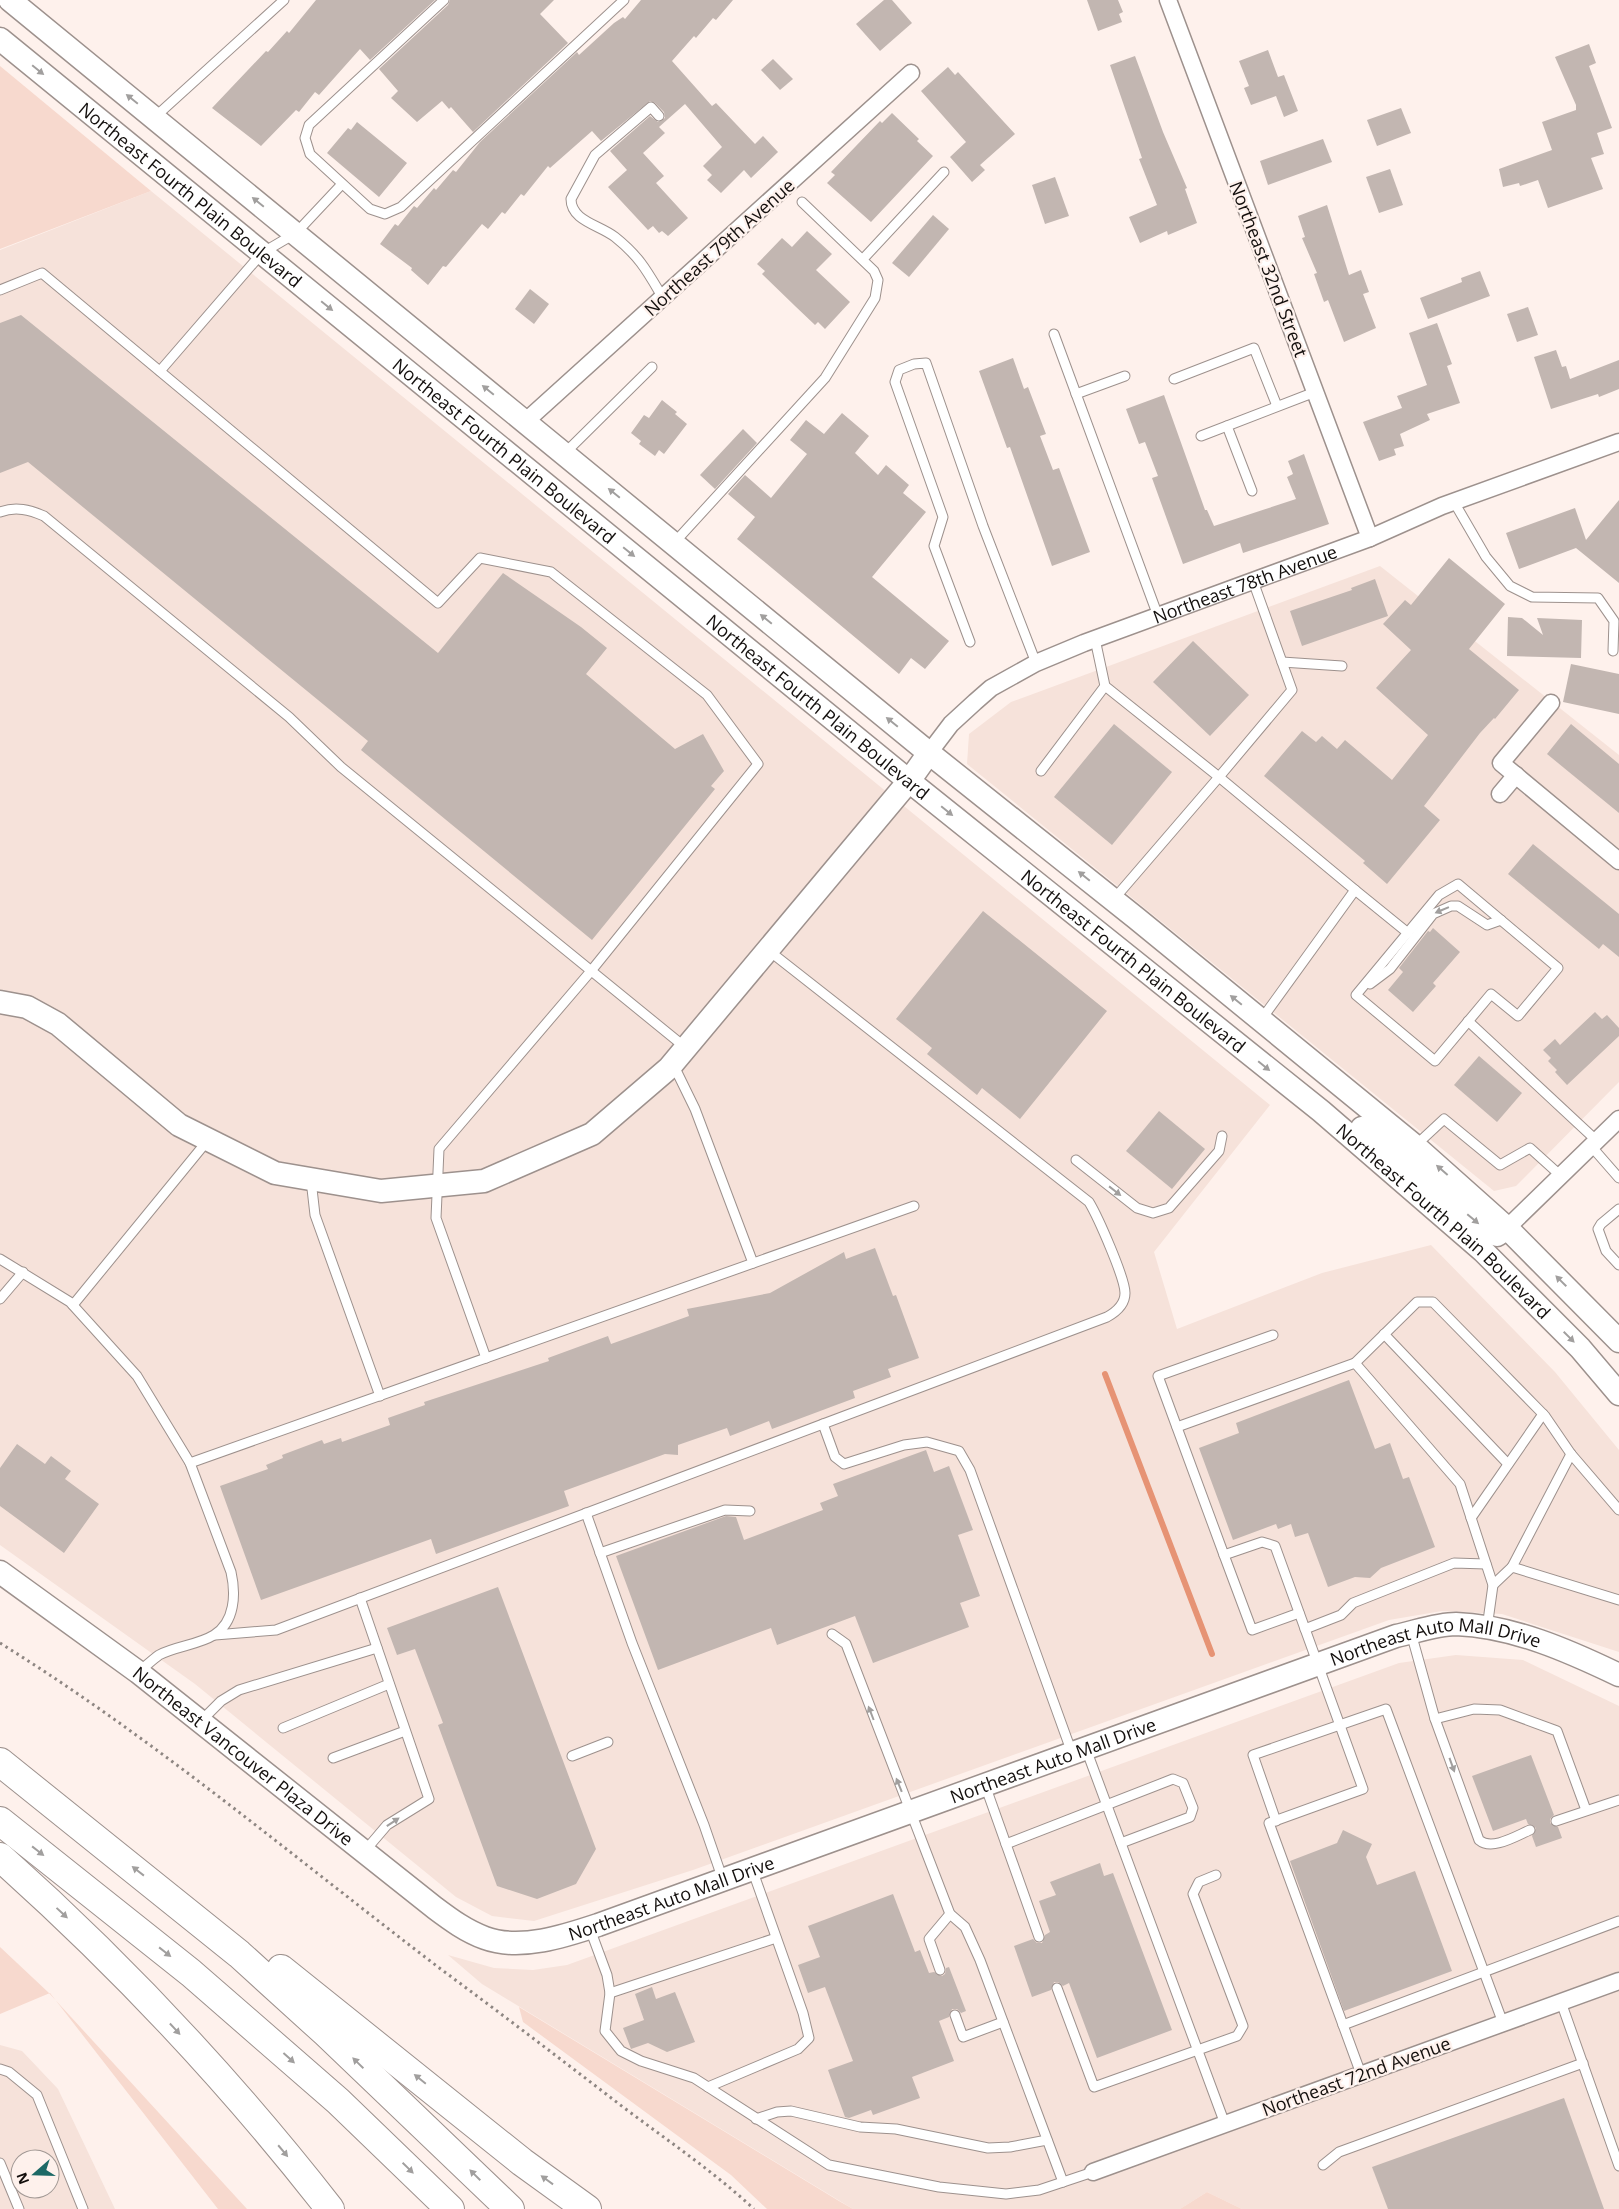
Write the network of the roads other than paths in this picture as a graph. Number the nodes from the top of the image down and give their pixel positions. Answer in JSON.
{"nodes":[{"id":1,"x":10,"y":0,"type":"edge"},
{"id":2,"x":284,"y":0,"type":"edge"},
{"id":3,"x":444,"y":0,"type":"edge"},
{"id":4,"x":624,"y":0,"type":"edge"},
{"id":5,"x":1168,"y":0,"type":"edge"},
{"id":6,"x":0,"y":39,"type":"edge"},
{"id":7,"x":911,"y":73,"type":"dead end"},
{"id":8,"x":659,"y":116,"type":"dead end"},
{"id":9,"x":155,"y":117,"type":"junction"},
{"id":10,"x":944,"y":172,"type":"dead end"},
{"id":11,"x":342,"y":184,"type":"junction"},
{"id":12,"x":802,"y":202,"type":"dead end"},
{"id":13,"x":296,"y":233,"type":"junction"},
{"id":14,"x":262,"y":253,"type":"junction"},
{"id":15,"x":863,"y":259,"type":"junction"},
{"id":16,"x":0,"y":290,"type":"edge"},
{"id":17,"x":663,"y":298,"type":"junction"},
{"id":18,"x":1054,"y":334,"type":"dead end"},
{"id":19,"x":652,"y":367,"type":"dead end"},
{"id":20,"x":160,"y":372,"type":"junction"},
{"id":21,"x":1125,"y":376,"type":"dead end"},
{"id":22,"x":1174,"y":379,"type":"dead end"},
{"id":23,"x":1315,"y":392,"type":"junction"},
{"id":24,"x":1076,"y":394,"type":"junction"},
{"id":25,"x":1277,"y":406,"type":"junction"},
{"id":26,"x":526,"y":421,"type":"junction"},
{"id":27,"x":1227,"y":426,"type":"junction"},
{"id":28,"x":1201,"y":436,"type":"dead end"},
{"id":29,"x":1619,"y":442,"type":"edge"},
{"id":30,"x":565,"y":453,"type":"junction"},
{"id":31,"x":1252,"y":491,"type":"dead end"},
{"id":32,"x":1454,"y":502,"type":"junction"},
{"id":33,"x":0,"y":512,"type":"edge"},
{"id":34,"x":1370,"y":538,"type":"junction"},
{"id":35,"x":674,"y":543,"type":"junction"},
{"id":36,"x":1253,"y":581,"type":"junction"},
{"id":37,"x":1158,"y":616,"type":"junction"},
{"id":38,"x":1095,"y":639,"type":"junction"},
{"id":39,"x":970,"y":642,"type":"dead end"},
{"id":40,"x":1613,"y":651,"type":"dead end"},
{"id":41,"x":1282,"y":662,"type":"junction"},
{"id":42,"x":1036,"y":663,"type":"junction"},
{"id":43,"x":1342,"y":666,"type":"dead end"},
{"id":44,"x":1105,"y":686,"type":"junction"},
{"id":45,"x":1550,"y":703,"type":"dead end"},
{"id":46,"x":929,"y":753,"type":"junction"},
{"id":47,"x":1040,"y":771,"type":"dead end"},
{"id":48,"x":1516,"y":775,"type":"junction"},
{"id":49,"x":1219,"y":776,"type":"junction"},
{"id":50,"x":909,"y":781,"type":"junction"},
{"id":51,"x":1500,"y":794,"type":"dead end"},
{"id":52,"x":1619,"y":861,"type":"edge"},
{"id":53,"x":1355,"y":890,"type":"junction"},
{"id":54,"x":1114,"y":900,"type":"junction"},
{"id":55,"x":1501,"y":920,"type":"junction"},
{"id":56,"x":1408,"y":932,"type":"junction"},
{"id":57,"x":768,"y":950,"type":"junction"},
{"id":58,"x":591,"y":971,"type":"junction"},
{"id":59,"x":1356,"y":995,"type":"junction"},
{"id":60,"x":0,"y":1002,"type":"edge"},
{"id":61,"x":1261,"y":1020,"type":"junction"},
{"id":62,"x":1468,"y":1022,"type":"junction"},
{"id":63,"x":680,"y":1056,"type":"junction"},
{"id":64,"x":1321,"y":1111,"type":"junction"},
{"id":65,"x":1619,"y":1119,"type":"edge"},
{"id":66,"x":1222,"y":1136,"type":"dead end"},
{"id":67,"x":209,"y":1140,"type":"junction"},
{"id":68,"x":1594,"y":1144,"type":"junction"},
{"id":69,"x":1415,"y":1146,"type":"junction"},
{"id":70,"x":1076,"y":1160,"type":"dead end"},
{"id":71,"x":1561,"y":1176,"type":"junction"},
{"id":72,"x":1619,"y":1178,"type":"edge"},
{"id":73,"x":310,"y":1179,"type":"junction"},
{"id":74,"x":437,"y":1185,"type":"junction"},
{"id":75,"x":914,"y":1206,"type":"dead end"},
{"id":76,"x":1619,"y":1209,"type":"edge"},
{"id":77,"x":1507,"y":1228,"type":"junction"},
{"id":78,"x":0,"y":1259,"type":"edge"},
{"id":79,"x":753,"y":1263,"type":"junction"},
{"id":80,"x":1619,"y":1265,"type":"edge"},
{"id":81,"x":23,"y":1272,"type":"junction"},
{"id":82,"x":0,"y":1299,"type":"edge"},
{"id":83,"x":73,"y":1305,"type":"junction"},
{"id":84,"x":1384,"y":1334,"type":"junction"},
{"id":85,"x":1273,"y":1335,"type":"dead end"},
{"id":86,"x":1619,"y":1341,"type":"edge"},
{"id":87,"x":486,"y":1358,"type":"junction"},
{"id":88,"x":1355,"y":1363,"type":"junction"},
{"id":89,"x":1619,"y":1394,"type":"edge"},
{"id":90,"x":380,"y":1396,"type":"junction"},
{"id":91,"x":1543,"y":1414,"type":"junction"},
{"id":92,"x":823,"y":1424,"type":"junction"},
{"id":93,"x":1177,"y":1427,"type":"junction"},
{"id":94,"x":1571,"y":1454,"type":"junction"},
{"id":95,"x":190,"y":1463,"type":"junction"},
{"id":96,"x":1508,"y":1464,"type":"junction"},
{"id":97,"x":750,"y":1510,"type":"dead end"},
{"id":98,"x":1619,"y":1510,"type":"edge"},
{"id":99,"x":586,"y":1513,"type":"junction"},
{"id":100,"x":1471,"y":1518,"type":"junction"},
{"id":101,"x":600,"y":1552,"type":"junction"},
{"id":102,"x":1224,"y":1555,"type":"junction"},
{"id":103,"x":1486,"y":1564,"type":"junction"},
{"id":104,"x":1512,"y":1567,"type":"junction"},
{"id":105,"x":0,"y":1572,"type":"edge"},
{"id":106,"x":1494,"y":1585,"type":"junction"},
{"id":107,"x":360,"y":1598,"type":"junction"},
{"id":108,"x":1619,"y":1600,"type":"edge"},
{"id":109,"x":1299,"y":1613,"type":"junction"},
{"id":110,"x":1487,"y":1628,"type":"junction"},
{"id":111,"x":1305,"y":1629,"type":"junction"},
{"id":112,"x":1411,"y":1633,"type":"junction"},
{"id":113,"x":832,"y":1634,"type":"dead end"},
{"id":114,"x":214,"y":1635,"type":"junction"},
{"id":115,"x":377,"y":1648,"type":"junction"},
{"id":116,"x":1318,"y":1665,"type":"junction"},
{"id":117,"x":138,"y":1672,"type":"junction"},
{"id":118,"x":1619,"y":1675,"type":"edge"},
{"id":119,"x":389,"y":1684,"type":"junction"},
{"id":120,"x":1435,"y":1719,"type":"junction"},
{"id":121,"x":200,"y":1722,"type":"junction"},
{"id":122,"x":1340,"y":1725,"type":"junction"},
{"id":123,"x":283,"y":1728,"type":"dead end"},
{"id":124,"x":405,"y":1731,"type":"junction"},
{"id":125,"x":608,"y":1742,"type":"dead end"},
{"id":126,"x":1079,"y":1751,"type":"junction"},
{"id":127,"x":572,"y":1756,"type":"dead end"},
{"id":128,"x":333,"y":1758,"type":"dead end"},
{"id":129,"x":0,"y":1762,"type":"edge"},
{"id":130,"x":985,"y":1785,"type":"junction"},
{"id":131,"x":1619,"y":1800,"type":"edge"},
{"id":132,"x":1106,"y":1805,"type":"junction"},
{"id":133,"x":1586,"y":1810,"type":"junction"},
{"id":134,"x":910,"y":1812,"type":"junction"},
{"id":135,"x":0,"y":1821,"type":"edge"},
{"id":136,"x":1276,"y":1821,"type":"junction"},
{"id":137,"x":1556,"y":1821,"type":"dead end"},
{"id":138,"x":1530,"y":1830,"type":"dead end"},
{"id":139,"x":1121,"y":1843,"type":"junction"},
{"id":140,"x":1006,"y":1844,"type":"junction"},
{"id":141,"x":364,"y":1852,"type":"junction"},
{"id":142,"x":0,"y":1857,"type":"edge"},
{"id":143,"x":752,"y":1870,"type":"junction"},
{"id":144,"x":1216,"y":1875,"type":"dead end"},
{"id":145,"x":723,"y":1880,"type":"junction"},
{"id":146,"x":176,"y":1902,"type":"junction"},
{"id":147,"x":950,"y":1914,"type":"junction"},
{"id":148,"x":1619,"y":1922,"type":"edge"},
{"id":149,"x":590,"y":1928,"type":"junction"},
{"id":150,"x":1039,"y":1937,"type":"dead end"},
{"id":151,"x":776,"y":1938,"type":"junction"},
{"id":152,"x":486,"y":1939,"type":"joint"},
{"id":153,"x":940,"y":1970,"type":"dead end"},
{"id":154,"x":1484,"y":1972,"type":"junction"},
{"id":155,"x":1619,"y":1981,"type":"edge"},
{"id":156,"x":1057,"y":1988,"type":"dead end"},
{"id":157,"x":610,"y":1993,"type":"junction"},
{"id":158,"x":1561,"y":2002,"type":"junction"},
{"id":159,"x":955,"y":2015,"type":"dead end"},
{"id":160,"x":1003,"y":2022,"type":"junction"},
{"id":161,"x":1503,"y":2023,"type":"junction"},
{"id":162,"x":1343,"y":2025,"type":"junction"},
{"id":163,"x":1198,"y":2050,"type":"junction"},
{"id":164,"x":1583,"y":2063,"type":"junction"},
{"id":165,"x":0,"y":2069,"type":"edge"},
{"id":166,"x":1361,"y":2074,"type":"junction"},
{"id":167,"x":708,"y":2088,"type":"junction"},
{"id":168,"x":756,"y":2119,"type":"junction"},
{"id":169,"x":1225,"y":2124,"type":"junction"},
{"id":170,"x":1047,"y":2140,"type":"junction"},
{"id":171,"x":0,"y":2163,"type":"edge"},
{"id":172,"x":1323,"y":2165,"type":"dead end"},
{"id":173,"x":1619,"y":2166,"type":"edge"},
{"id":174,"x":1093,"y":2172,"type":"joint"},
{"id":175,"x":1063,"y":2182,"type":"junction"},
{"id":176,"x":19,"y":2209,"type":"edge"},
{"id":177,"x":83,"y":2209,"type":"edge"},
{"id":178,"x":330,"y":2209,"type":"edge"},
{"id":179,"x":450,"y":2209,"type":"edge"},
{"id":180,"x":510,"y":2209,"type":"edge"},
{"id":181,"x":587,"y":2209,"type":"edge"}],
"edges":[{"from":9,"to":1,"type":"main road","name":"Northeast Fourth Plain Boulevard","one_way":true},
{"from":2,"to":9,"type":"lane"},
{"from":3,"to":11,"type":"lane"},
{"from":4,"to":11,"type":"lane"},
{"from":5,"to":23,"type":"street","name":"Northeast 32nd Street"},
{"from":6,"to":14,"type":"main road","name":"Northeast Fourth Plain Boulevard","one_way":true},
{"from":7,"to":17,"type":"street","name":"Northeast 79th Avenue"},
{"from":8,"to":17,"type":"lane"},
{"from":13,"to":9,"type":"main road","name":"Northeast Fourth Plain Boulevard","one_way":true},
{"from":10,"to":15,"type":"lane"},
{"from":11,"to":13,"type":"lane"},
{"from":12,"to":15,"type":"lane"},
{"from":13,"to":14,"type":"lane"},
{"from":26,"to":13,"type":"main road","name":"Northeast Fourth Plain Boulevard","one_way":true},
{"from":14,"to":20,"type":"lane"},
{"from":14,"to":50,"type":"main road","name":"Northeast Fourth Plain Boulevard","one_way":true},
{"from":15,"to":35,"type":"lane"},
{"from":16,"to":20,"type":"lane"},
{"from":17,"to":26,"type":"street","name":"Northeast 79th Avenue"},
{"from":18,"to":24,"type":"lane"},
{"from":19,"to":30,"type":"lane"},
{"from":20,"to":58,"type":"lane"},
{"from":21,"to":24,"type":"lane"},
{"from":22,"to":25,"type":"lane"},
{"from":23,"to":25,"type":"lane"},
{"from":23,"to":34,"type":"street","name":"Northeast 32nd Street"},
{"from":24,"to":37,"type":"lane"},
{"from":25,"to":27,"type":"lane"},
{"from":26,"to":30,"type":"main road","name":"Northeast Fourth Plain Boulevard"},
{"from":27,"to":28,"type":"lane"},
{"from":27,"to":31,"type":"lane"},
{"from":29,"to":32,"type":"street","name":"Northeast 78th Avenue"},
{"from":35,"to":30,"type":"main road","name":"Northeast Fourth Plain Boulevard","one_way":true},
{"from":32,"to":34,"type":"street","name":"Northeast 78th Avenue"},
{"from":32,"to":40,"type":"lane"},
{"from":33,"to":58,"type":"lane"},
{"from":34,"to":36,"type":"street","name":"Northeast 78th Avenue"},
{"from":46,"to":35,"type":"main road","name":"Northeast Fourth Plain Boulevard","one_way":true},
{"from":36,"to":37,"type":"street","name":"Northeast 78th Avenue"},
{"from":36,"to":41,"type":"lane"},
{"from":37,"to":38,"type":"street","name":"Northeast 78th Avenue"},
{"from":38,"to":42,"type":"street","name":"Northeast 78th Avenue"},
{"from":38,"to":44,"type":"lane"},
{"from":39,"to":42,"type":"lane"},
{"from":41,"to":43,"type":"lane"},
{"from":41,"to":49,"type":"lane"},
{"from":42,"to":46,"type":"street","name":"Northeast 78th Avenue"},
{"from":44,"to":47,"type":"lane"},
{"from":44,"to":49,"type":"lane"},
{"from":45,"to":48,"type":"street"},
{"from":46,"to":50,"type":"main road","name":"Northeast 78th Avenue"},
{"from":54,"to":46,"type":"main road","name":"Northeast Fourth Plain Boulevard","one_way":true},
{"from":48,"to":51,"type":"street"},
{"from":48,"to":52,"type":"street"},
{"from":49,"to":53,"type":"lane"},
{"from":49,"to":54,"type":"lane"},
{"from":50,"to":57,"type":"main road","name":"Northeast 78th Avenue"},
{"from":50,"to":64,"type":"main road","name":"Northeast Fourth Plain Boulevard","one_way":true},
{"from":53,"to":56,"type":"lane"},
{"from":53,"to":61,"type":"lane"},
{"from":61,"to":54,"type":"main road","name":"Northeast Fourth Plain Boulevard","one_way":true},
{"from":55,"to":56,"type":"lane"},
{"from":55,"to":59,"type":"lane","one_way":true},
{"from":55,"to":62,"type":"lane"},
{"from":56,"to":59,"type":"lane"},
{"from":57,"to":63,"type":"main road","name":"Northeast 78th Avenue"},
{"from":57,"to":92,"type":"lane"},
{"from":58,"to":63,"type":"lane"},
{"from":58,"to":74,"type":"lane"},
{"from":59,"to":62,"type":"lane"},
{"from":60,"to":67,"type":"main road","name":"Northeast 78th Avenue"},
{"from":61,"to":69,"type":"main road","name":"Northeast Fourth Plain Boulevard"},
{"from":62,"to":68,"type":"lane"},
{"from":63,"to":74,"type":"main road","name":"Northeast 78th Avenue"},
{"from":63,"to":79,"type":"lane"},
{"from":64,"to":77,"type":"main road","one_way":true},
{"from":64,"to":89,"type":"main road","name":"Northeast Fourth Plain Boulevard","one_way":true},
{"from":65,"to":68,"type":"street"},
{"from":70,"to":66,"type":"lane","one_way":true},
{"from":67,"to":73,"type":"main road","name":"Northeast 78th Avenue"},
{"from":67,"to":83,"type":"lane"},
{"from":68,"to":71,"type":"street"},
{"from":68,"to":72,"type":"lane"},
{"from":69,"to":71,"type":"lane"},
{"from":77,"to":69,"type":"main road","name":"Northeast Fourth Plain Boulevard","one_way":true},
{"from":71,"to":77,"type":"street"},
{"from":73,"to":74,"type":"main road","name":"Northeast 78th Avenue"},
{"from":73,"to":90,"type":"lane"},
{"from":74,"to":87,"type":"lane"},
{"from":75,"to":79,"type":"lane"},
{"from":76,"to":80,"type":"lane"},
{"from":86,"to":77,"type":"main road","name":"Northeast Fourth Plain Boulevard","one_way":true},
{"from":78,"to":81,"type":"lane"},
{"from":79,"to":87,"type":"lane"},
{"from":81,"to":82,"type":"lane"},
{"from":81,"to":83,"type":"lane"},
{"from":83,"to":95,"type":"lane"},
{"from":84,"to":88,"type":"lane"},
{"from":84,"to":91,"type":"lane"},
{"from":84,"to":96,"type":"lane"},
{"from":85,"to":93,"type":"lane"},
{"from":87,"to":90,"type":"lane"},
{"from":88,"to":93,"type":"lane"},
{"from":88,"to":100,"type":"lane"},
{"from":90,"to":95,"type":"lane"},
{"from":91,"to":94,"type":"lane"},
{"from":91,"to":96,"type":"lane"},
{"from":92,"to":99,"type":"lane"},
{"from":92,"to":126,"type":"lane"},
{"from":93,"to":102,"type":"lane"},
{"from":94,"to":98,"type":"lane"},
{"from":94,"to":104,"type":"lane"},
{"from":95,"to":114,"type":"lane"},
{"from":96,"to":100,"type":"lane"},
{"from":97,"to":101,"type":"lane"},
{"from":99,"to":101,"type":"lane"},
{"from":99,"to":107,"type":"lane"},
{"from":100,"to":103,"type":"lane"},
{"from":101,"to":145,"type":"lane"},
{"from":102,"to":109,"type":"lane"},
{"from":102,"to":109,"type":"lane"},
{"from":103,"to":106,"type":"lane"},
{"from":103,"to":111,"type":"lane"},
{"from":104,"to":106,"type":"lane"},
{"from":104,"to":108,"type":"lane"},
{"from":105,"to":117,"type":"main road","name":"Northeast Vancouver Plaza Drive"},
{"from":106,"to":110,"type":"lane"},
{"from":107,"to":114,"type":"lane"},
{"from":107,"to":115,"type":"lane"},
{"from":109,"to":111,"type":"lane"},
{"from":110,"to":112,"type":"main road","name":"Northeast Auto Mall Drive"},
{"from":110,"to":118,"type":"main road","name":"Northeast Auto Mall Drive"},
{"from":111,"to":116,"type":"lane"},
{"from":112,"to":116,"type":"main road","name":"Northeast Auto Mall Drive"},
{"from":112,"to":120,"type":"lane"},
{"from":134,"to":113,"type":"lane","one_way":true},
{"from":114,"to":117,"type":"lane"},
{"from":115,"to":119,"type":"lane"},
{"from":115,"to":121,"type":"lane"},
{"from":116,"to":122,"type":"lane"},
{"from":116,"to":126,"type":"main road","name":"Northeast Auto Mall Drive"},
{"from":117,"to":121,"type":"main road","name":"Northeast Vancouver Plaza Drive"},
{"from":119,"to":123,"type":"lane"},
{"from":119,"to":124,"type":"lane"},
{"from":120,"to":133,"type":"lane"},
{"from":120,"to":138,"type":"lane","one_way":true},
{"from":121,"to":141,"type":"main road","name":"Northeast Vancouver Plaza Drive"},
{"from":122,"to":136,"type":"lane"},
{"from":122,"to":136,"type":"lane"},
{"from":122,"to":154,"type":"lane"},
{"from":124,"to":128,"type":"lane"},
{"from":141,"to":124,"type":"lane","one_way":true},
{"from":125,"to":127,"type":"lane"},
{"from":126,"to":130,"type":"main road","name":"Northeast Auto Mall Drive"},
{"from":126,"to":132,"type":"lane"},
{"from":146,"to":129,"type":"highway","one_way":true},
{"from":130,"to":134,"type":"main road","name":"Northeast Auto Mall Drive"},
{"from":130,"to":140,"type":"lane"},
{"from":131,"to":133,"type":"lane"},
{"from":132,"to":139,"type":"lane"},
{"from":132,"to":139,"type":"lane"},
{"from":132,"to":140,"type":"lane"},
{"from":133,"to":137,"type":"lane"},
{"from":134,"to":143,"type":"main road","name":"Northeast Auto Mall Drive"},
{"from":134,"to":147,"type":"lane"},
{"from":135,"to":179,"type":"highway","one_way":true},
{"from":136,"to":162,"type":"lane"},
{"from":139,"to":163,"type":"lane"},
{"from":140,"to":150,"type":"lane"},
{"from":141,"to":152,"type":"main road","name":"Northeast Vancouver Plaza Drive"},
{"from":142,"to":178,"type":"highway","one_way":true},
{"from":143,"to":145,"type":"main road","name":"Northeast Auto Mall Drive"},
{"from":143,"to":151,"type":"lane"},
{"from":144,"to":163,"type":"lane"},
{"from":145,"to":149,"type":"main road","name":"Northeast Auto Mall Drive"},
{"from":180,"to":146,"type":"highway","one_way":true},
{"from":181,"to":146,"type":"highway","one_way":true},
{"from":147,"to":153,"type":"lane"},
{"from":147,"to":160,"type":"lane"},
{"from":148,"to":154,"type":"lane"},
{"from":149,"to":152,"type":"main road","name":"Northeast Auto Mall Drive"},
{"from":149,"to":157,"type":"lane"},
{"from":151,"to":157,"type":"lane"},
{"from":151,"to":167,"type":"lane"},
{"from":154,"to":161,"type":"lane"},
{"from":154,"to":162,"type":"lane"},
{"from":155,"to":158,"type":"street","name":"Northeast 72nd Avenue"},
{"from":156,"to":163,"type":"lane"},
{"from":157,"to":167,"type":"lane"},
{"from":158,"to":161,"type":"street","name":"Northeast 72nd Avenue"},
{"from":158,"to":164,"type":"lane"},
{"from":159,"to":160,"type":"lane"},
{"from":160,"to":170,"type":"lane"},
{"from":161,"to":166,"type":"street","name":"Northeast 72nd Avenue"},
{"from":162,"to":166,"type":"lane"},
{"from":163,"to":169,"type":"lane"},
{"from":164,"to":172,"type":"lane"},
{"from":164,"to":173,"type":"lane"},
{"from":165,"to":177,"type":"lane"},
{"from":166,"to":169,"type":"street","name":"Northeast 72nd Avenue"},
{"from":167,"to":168,"type":"lane"},
{"from":168,"to":170,"type":"lane"},
{"from":168,"to":175,"type":"lane"},
{"from":169,"to":174,"type":"street","name":"Northeast 72nd Avenue"},
{"from":170,"to":175,"type":"lane"},
{"from":171,"to":176,"type":"lane"},
{"from":174,"to":175,"type":"lane"}]}
